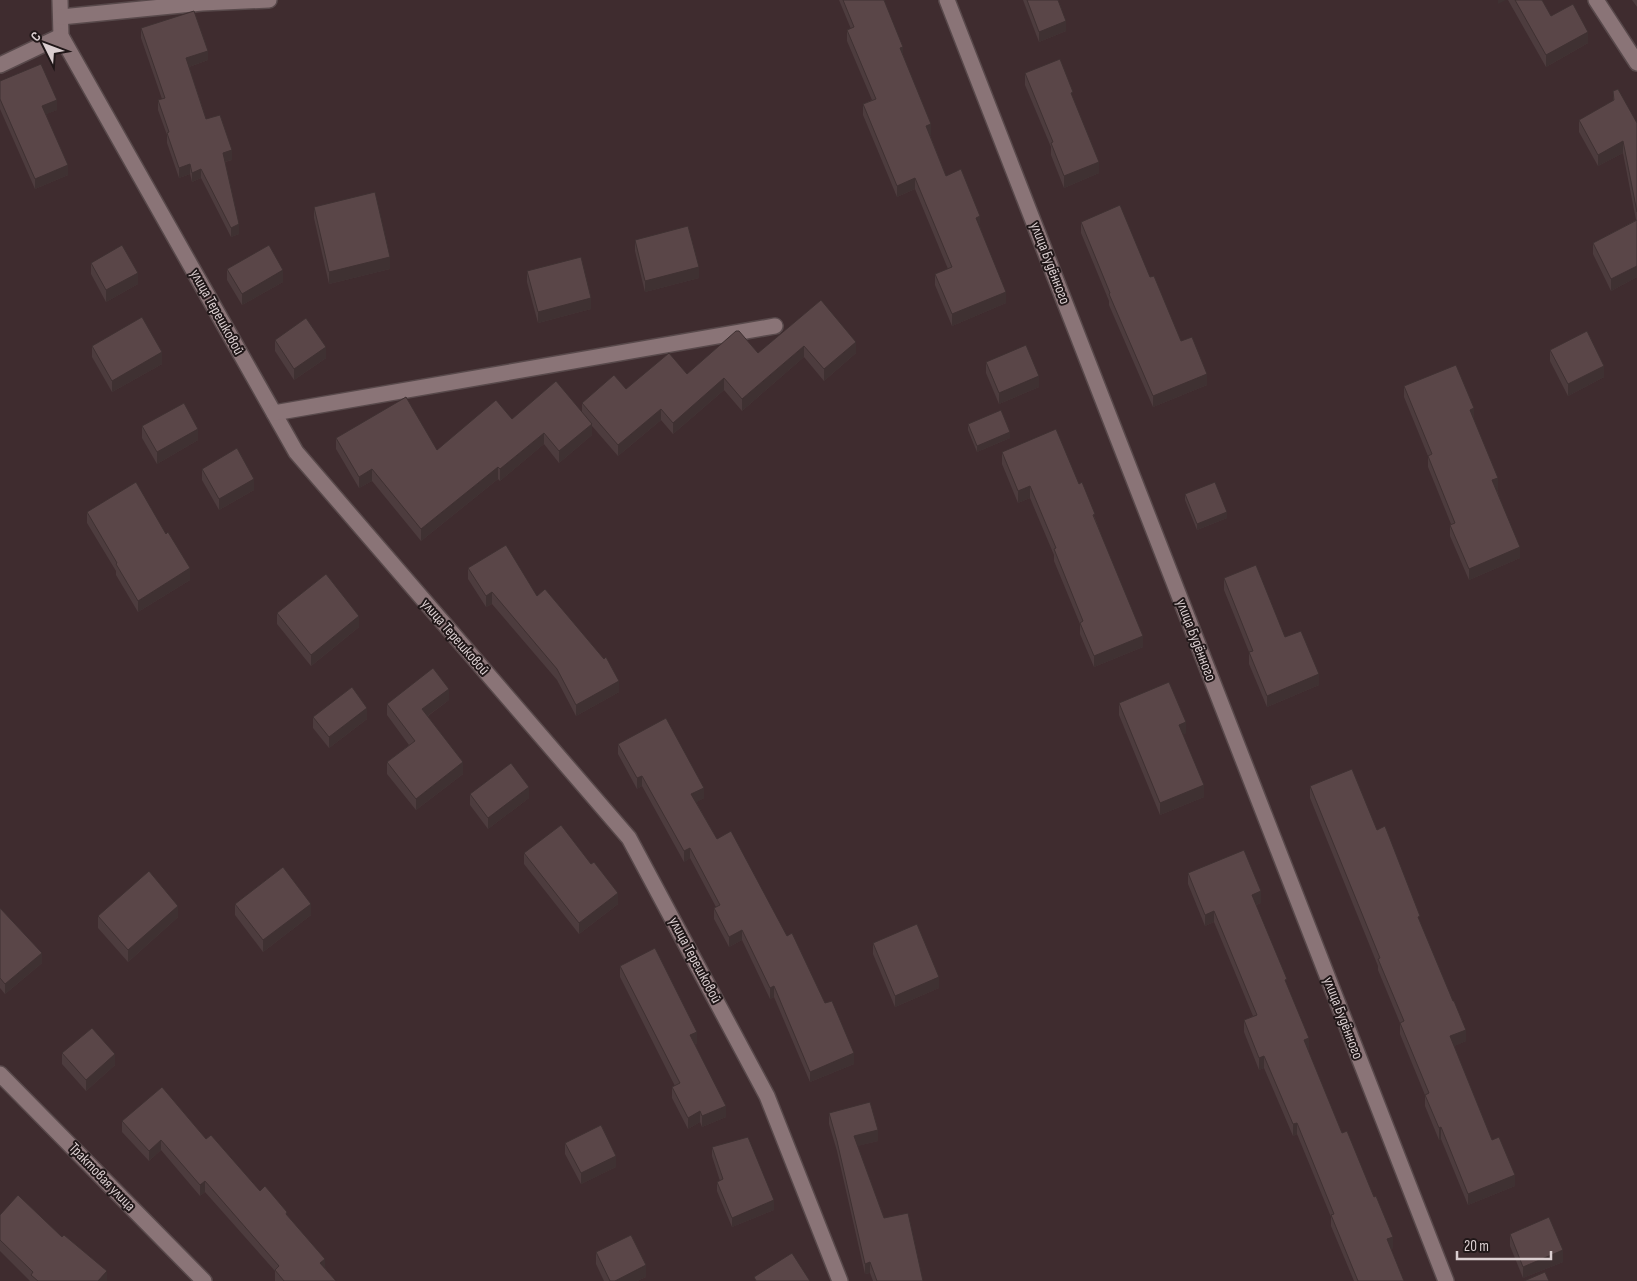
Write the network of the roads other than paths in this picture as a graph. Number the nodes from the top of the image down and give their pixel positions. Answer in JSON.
{"nodes":[{"id":1,"x":60,"y":0,"type":"edge"},
{"id":2,"x":269,"y":0,"type":"edge"},
{"id":3,"x":947,"y":0,"type":"edge"},
{"id":4,"x":1596,"y":0,"type":"edge"},
{"id":5,"x":61,"y":17,"type":"junction"},
{"id":6,"x":61,"y":36,"type":"junction"},
{"id":7,"x":1637,"y":63,"type":"edge"},
{"id":8,"x":0,"y":65,"type":"edge"},
{"id":9,"x":775,"y":326,"type":"dead end"},
{"id":10,"x":274,"y":414,"type":"junction"},
{"id":11,"x":0,"y":1074,"type":"edge"},
{"id":12,"x":204,"y":1281,"type":"edge"},
{"id":13,"x":840,"y":1281,"type":"edge"},
{"id":14,"x":1446,"y":1281,"type":"edge"}],
"edges":[{"from":1,"to":5,"type":"street","name":"улица Терешковой"},
{"from":2,"to":5,"type":"street"},
{"from":3,"to":14,"type":"street","name":"улица Будённого"},
{"from":4,"to":7,"type":"street"},
{"from":5,"to":6,"type":"street","name":"улица Терешковой"},
{"from":6,"to":8,"type":"street"},
{"from":6,"to":10,"type":"street","name":"улица Терешковой"},
{"from":9,"to":10,"type":"street"},
{"from":10,"to":13,"type":"street","name":"улица Терешковой"},
{"from":11,"to":12,"type":"street","name":"Трактовая улица"}]}
